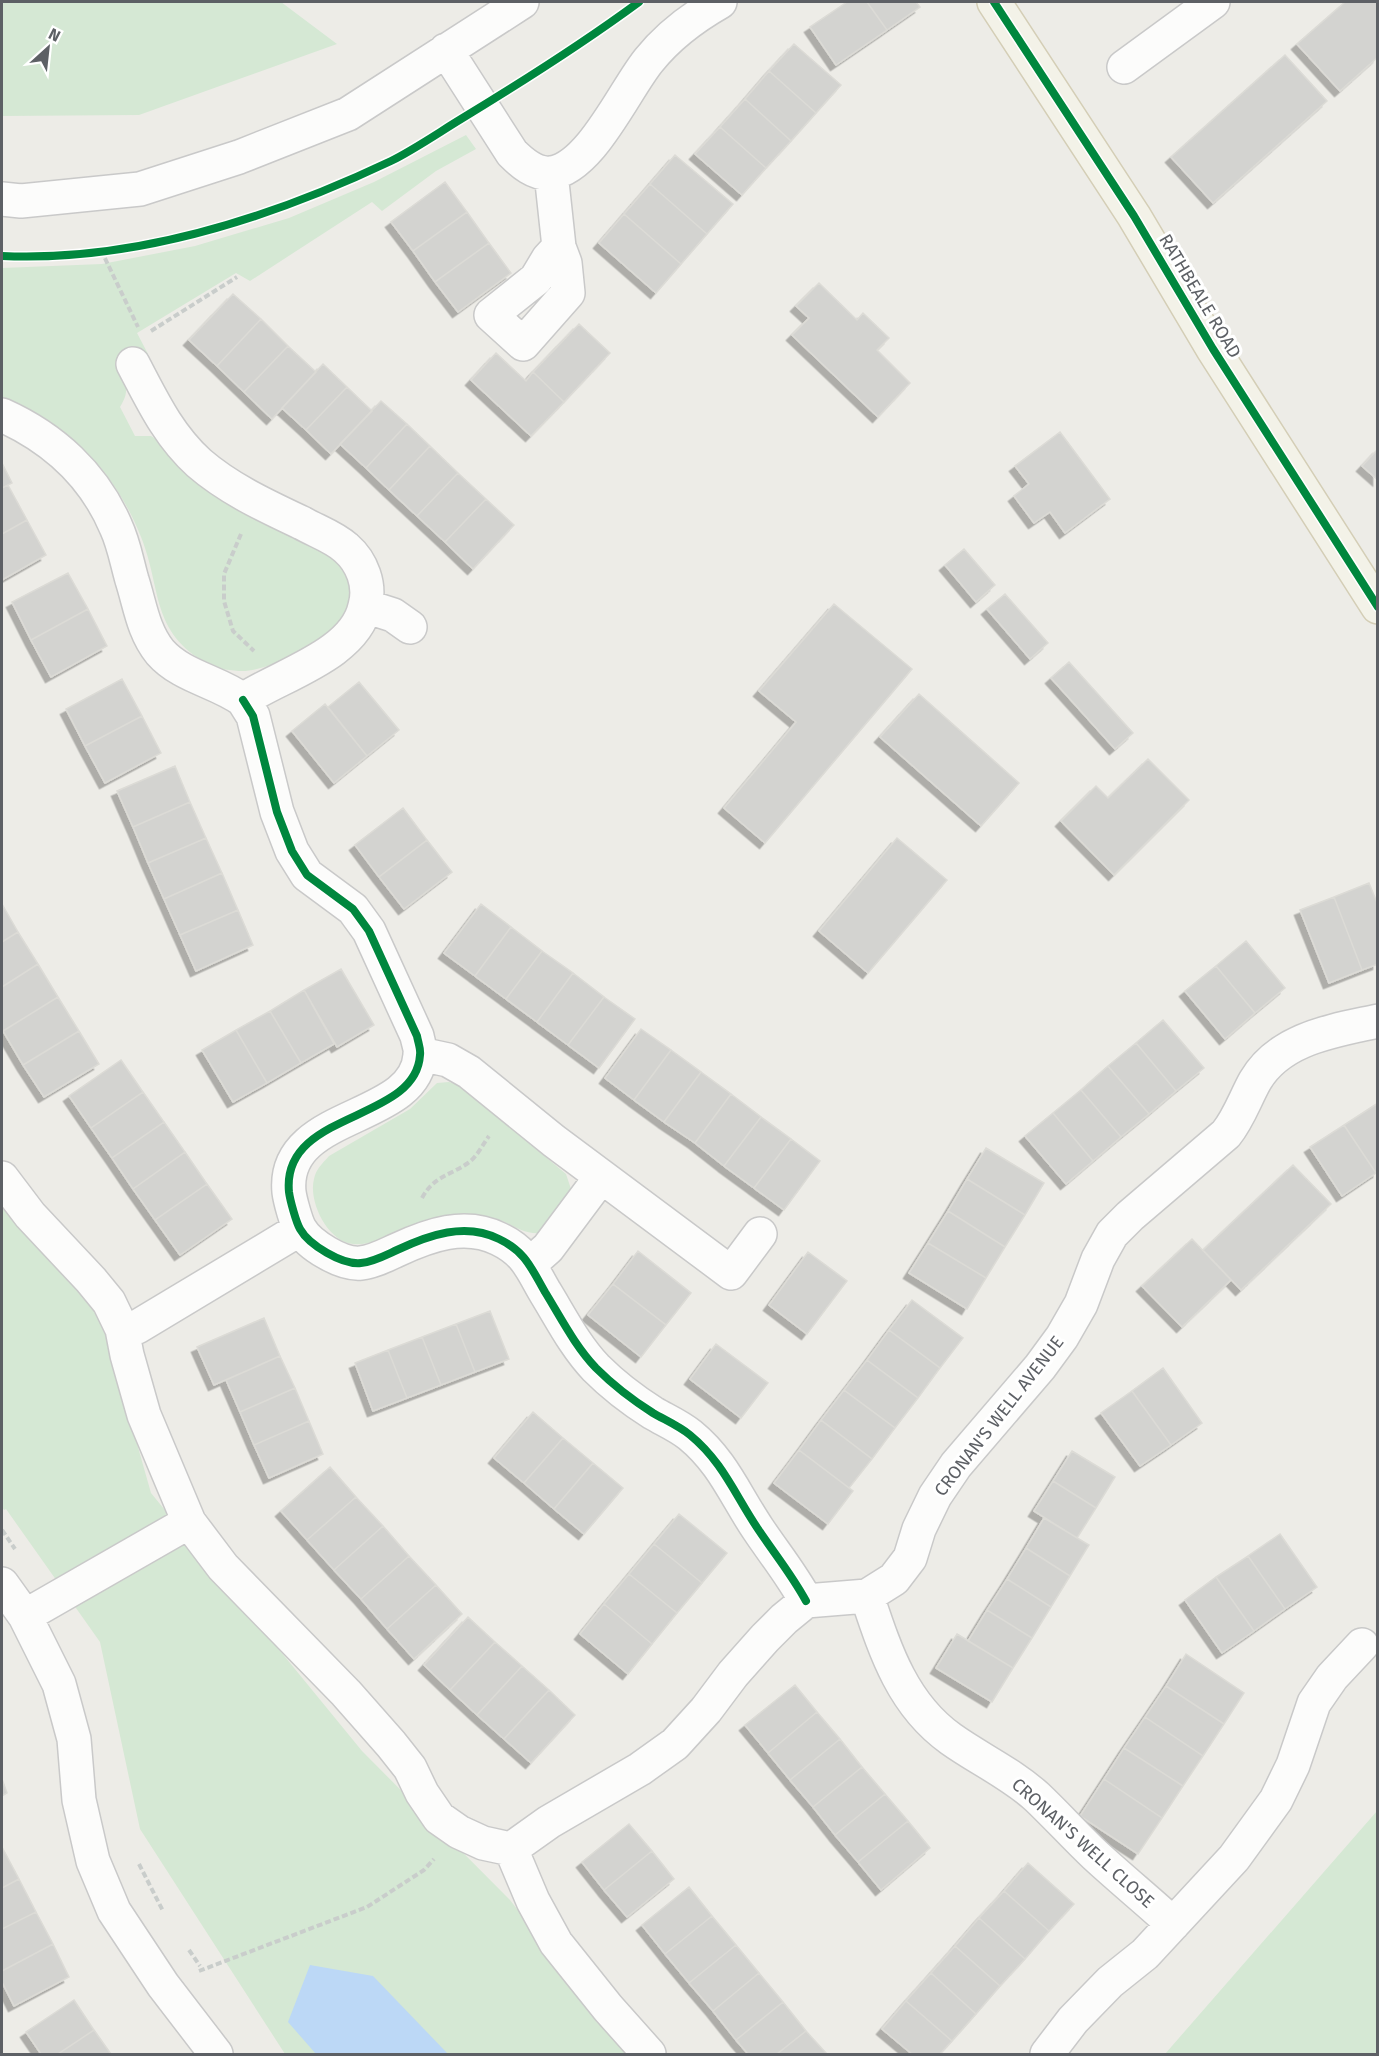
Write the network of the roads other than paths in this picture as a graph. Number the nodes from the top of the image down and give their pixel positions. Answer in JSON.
{"nodes":[{"id":1,"x":522,"y":2,"type":"edge"},
{"id":2,"x":720,"y":2,"type":"edge"},
{"id":3,"x":994,"y":2,"type":"edge"},
{"id":4,"x":1213,"y":2,"type":"edge"},
{"id":5,"x":446,"y":50,"type":"junction"},
{"id":6,"x":1124,"y":67,"type":"dead end"},
{"id":7,"x":551,"y":173,"type":"junction"},
{"id":8,"x":2,"y":199,"type":"edge"},
{"id":9,"x":559,"y":247,"type":"dead end"},
{"id":10,"x":133,"y":364,"type":"dead end"},
{"id":11,"x":2,"y":415,"type":"edge"},
{"id":12,"x":365,"y":606,"type":"junction"},
{"id":13,"x":1377,"y":608,"type":"edge"},
{"id":14,"x":410,"y":627,"type":"dead end"},
{"id":15,"x":243,"y":700,"type":"junction"},
{"id":16,"x":1377,"y":1021,"type":"edge"},
{"id":17,"x":420,"y":1054,"type":"junction"},
{"id":18,"x":601,"y":1177,"type":"junction"},
{"id":19,"x":2,"y":1178,"type":"edge"},
{"id":20,"x":300,"y":1229,"type":"junction"},
{"id":21,"x":760,"y":1234,"type":"dead end"},
{"id":22,"x":530,"y":1264,"type":"junction"},
{"id":23,"x":122,"y":1329,"type":"junction"},
{"id":24,"x":189,"y":1522,"type":"junction"},
{"id":25,"x":2,"y":1584,"type":"edge"},
{"id":26,"x":867,"y":1596,"type":"junction"},
{"id":27,"x":806,"y":1601,"type":"junction"},
{"id":28,"x":25,"y":1616,"type":"junction"},
{"id":29,"x":1362,"y":1646,"type":"dead end"},
{"id":30,"x":511,"y":1849,"type":"junction"},
{"id":31,"x":1173,"y":1924,"type":"junction"},
{"id":32,"x":216,"y":2055,"type":"edge"},
{"id":33,"x":649,"y":2055,"type":"edge"},
{"id":34,"x":1047,"y":2055,"type":"edge"}],
"edges":[{"from":1,"to":5,"type":"street"},
{"from":2,"to":7,"type":"street"},
{"from":3,"to":13,"type":"main road","name":"RATHBEALE ROAD"},
{"from":4,"to":6,"type":"street"},
{"from":5,"to":7,"type":"street"},
{"from":5,"to":8,"type":"street"},
{"from":7,"to":9,"type":"street"},
{"from":10,"to":12,"type":"street"},
{"from":11,"to":15,"type":"street"},
{"from":12,"to":14,"type":"street"},
{"from":12,"to":15,"type":"street"},
{"from":15,"to":17,"type":"street"},
{"from":16,"to":26,"type":"street","name":"CRONAN'S WELL AVENUE"},
{"from":17,"to":18,"type":"street"},
{"from":17,"to":20,"type":"street"},
{"from":18,"to":21,"type":"street"},
{"from":18,"to":22,"type":"street"},
{"from":19,"to":23,"type":"street"},
{"from":20,"to":22,"type":"street"},
{"from":20,"to":23,"type":"street"},
{"from":22,"to":27,"type":"street"},
{"from":23,"to":24,"type":"street"},
{"from":24,"to":28,"type":"street"},
{"from":24,"to":30,"type":"street"},
{"from":25,"to":28,"type":"street"},
{"from":26,"to":27,"type":"street","name":"CRONAN'S WELL AVENUE"},
{"from":26,"to":31,"type":"street","name":"CRONAN'S WELL CLOSE"},
{"from":27,"to":30,"type":"street"},
{"from":28,"to":32,"type":"street"},
{"from":29,"to":31,"type":"street"},
{"from":30,"to":33,"type":"street"},
{"from":31,"to":34,"type":"street"}]}
